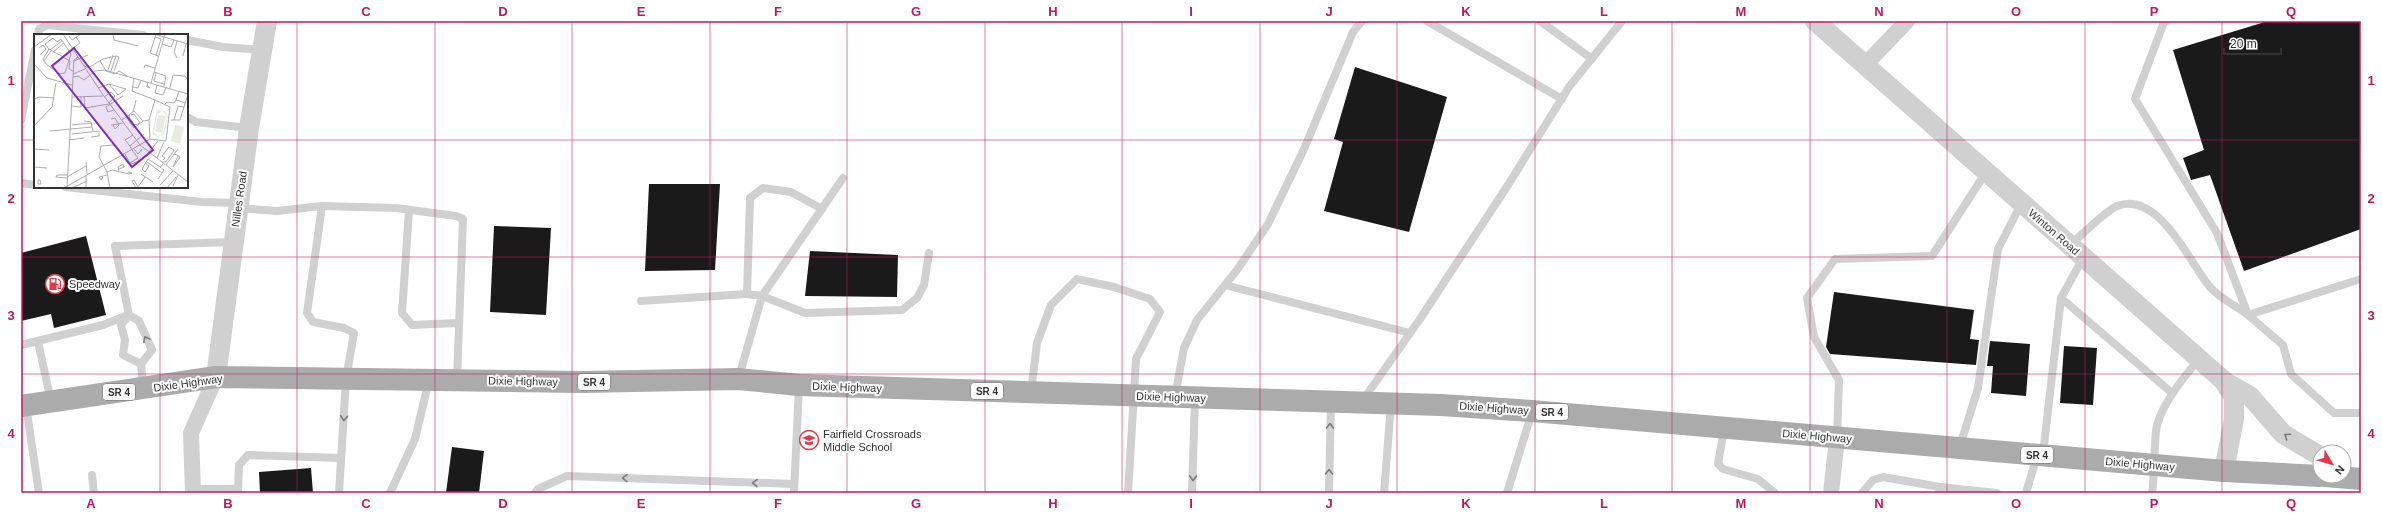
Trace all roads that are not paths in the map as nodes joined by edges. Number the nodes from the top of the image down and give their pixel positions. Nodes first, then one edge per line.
1 (267, 21) edge
2 (1362, 21) edge
3 (1427, 21) edge
4 (1540, 21) edge
5 (1622, 21) edge
6 (1815, 21) edge
7 (1907, 21) edge
8 (2167, 21) edge
9 (82, 32) edge
10 (38, 34) edge
11 (123, 34) edge
12 (188, 40) edge
13 (262, 50) junction
14 (34, 55) edge
15 (1592, 59) junction
16 (1865, 65) junction
17 (1562, 99) junction
18 (188, 118) edge
19 (21, 120) edge
20 (249, 128) junction
21 (1986, 171) junction
22 (843, 178) dead end
23 (21, 184) edge
24 (34, 184) edge
25 (74, 188) edge
26 (2022, 203) junction
27 (238, 205) junction
28 (322, 206) junction
29 (822, 209) junction
30 (409, 210) junction
31 (233, 242) junction
32 (2077, 251) junction
33 (929, 253) dead end
34 (2361, 279) edge
35 (1226, 284) junction
36 (748, 294) junction
37 (762, 296) junction
38 (2061, 298) junction
39 (641, 301) dead end
40 (2248, 314) junction
41 (129, 315) junction
42 (459, 323) junction
43 (1410, 333) junction
44 (38, 342) junction
45 (21, 345) edge
46 (2199, 359) junction
47 (141, 364) junction
48 (216, 377) junction
49 (346, 379) junction
50 (738, 379) junction
51 (429, 380) junction
52 (457, 380) junction
53 (2223, 380) junction
54 (799, 385) junction
55 (144, 389) junction
56 (1031, 392) junction
57 (2172, 393) junction
58 (1133, 396) junction
59 (1185, 397) junction
60 (51, 402) junction
61 (1331, 402) junction
62 (1361, 402) junction
63 (1391, 404) junction
64 (23, 406) edge
65 (1532, 411) junction
66 (2361, 413) edge
67 (1724, 428) junction
68 (1837, 438) junction
69 (1960, 448) junction
70 (2312, 451) edge
71 (2040, 455) junction
72 (341, 458) junction
73 (2156, 465) junction
74 (2224, 471) junction
75 (2352, 474) edge
76 (92, 475) dead end
77 (2312, 476) edge
78 (2361, 479) edge
79 (794, 484) junction
80 (1939, 490) edge
81 (193, 491) edge
82 (238, 491) edge
83 (39, 493) edge
84 (94, 493) edge
85 (339, 493) edge
86 (390, 493) edge
87 (535, 493) edge
88 (794, 493) edge
89 (1128, 493) edge
90 (1192, 493) edge
91 (1329, 493) edge
92 (1384, 493) edge
93 (1507, 493) edge
94 (1775, 493) edge
95 (1830, 493) edge
96 (1862, 493) edge
97 (1997, 493) edge
98 (2026, 493) edge
99 (2152, 493) edge

1 - 13 street, Nilles Road
2 - 35 lane
3 - 17 lane
4 - 15 lane
5 - 15 lane
6 - 16 street, Winton Road
7 - 16 street
8 - 40 lane
9 - 10 lane
9 - 11 lane
12 - 13 lane
13 - 20 street, Nilles Road
14 - 19 lane
15 - 17 lane
16 - 21 street, Winton Road
17 - 43 lane
18 - 20 lane
20 - 27 street, Nilles Road
21 - 26 street, Winton Road
21 - 68 lane
22 - 29 lane
23 - 24 lane
25 - 27 lane
26 - 32 street, Winton Road
26 - 69 lane
27 - 28 lane
27 - 31 street, Nilles Road
28 - 30 lane
28 - 49 lane
29 - 36 lane
29 - 37 lane
30 - 42 lane
30 - 42 lane
31 - 41 lane
31 - 48 street, Nilles Road
32 - 38 lane
32 - 40 lane
32 - 46 street, Winton Road
33 - 37 lane
34 - 40 lane
35 - 43 lane
35 - 59 lane
36 - 37 lane
36 - 39 lane
37 - 50 lane
38 - 57 lane
38 - 71 lane
40 - 66 lane
41 - 44 lane
47 -> 41 lane
41 - 47 lane
42 - 52 lane
43 - 62 lane
44 - 45 lane
44 - 60 lane
46 - 53 street, Winton Road
46 - 57 lane
47 - 55 lane
48 - 49 main road, Dixie Highway / SR 4
48 - 55 main road, Dixie Highway / SR 4
48 - 81 street
49 - 51 main road, Dixie Highway / SR 4
49 -> 72 lane
50 - 52 main road, Dixie Highway / SR 4
50 - 54 main road, Dixie Highway / SR 4
51 - 52 main road, Dixie Highway / SR 4
51 - 86 lane
70 -> 53 street
53 - 74 street, Winton Road
54 - 56 main road, Dixie Highway / SR 4
54 - 79 lane
55 - 60 main road, Dixie Highway / SR 4
56 - 58 main road, Dixie Highway / SR 4
56 - 58 lane
57 - 73 lane
58 - 59 main road, Dixie Highway / SR 4
58 - 89 lane
59 - 61 main road, Dixie Highway / SR 4
59 -> 90 lane
60 - 64 main road, Dixie Highway / SR 4
61 - 62 main road, Dixie Highway / SR 4
91 -> 61 lane
62 - 63 main road, Dixie Highway / SR 4
63 - 65 main road, Dixie Highway / SR 4
63 - 92 lane
64 - 83 lane
65 - 67 main road, Dixie Highway / SR 4
65 - 93 lane
67 - 68 main road, Dixie Highway / SR 4
67 - 94 lane
68 - 69 main road, Dixie Highway / SR 4
68 - 95 street
69 - 71 main road, Dixie Highway / SR 4
71 - 73 main road, Dixie Highway / SR 4
71 - 98 lane
72 - 82 lane
72 - 85 lane
73 - 74 main road, Dixie Highway / SR 4
73 - 99 lane
74 - 77 main road, Dixie Highway / SR 4
75 - 78 street
76 - 84 lane
79 -> 87 lane
79 - 88 lane
80 - 96 lane
80 - 97 lane
81 - 82 lane

